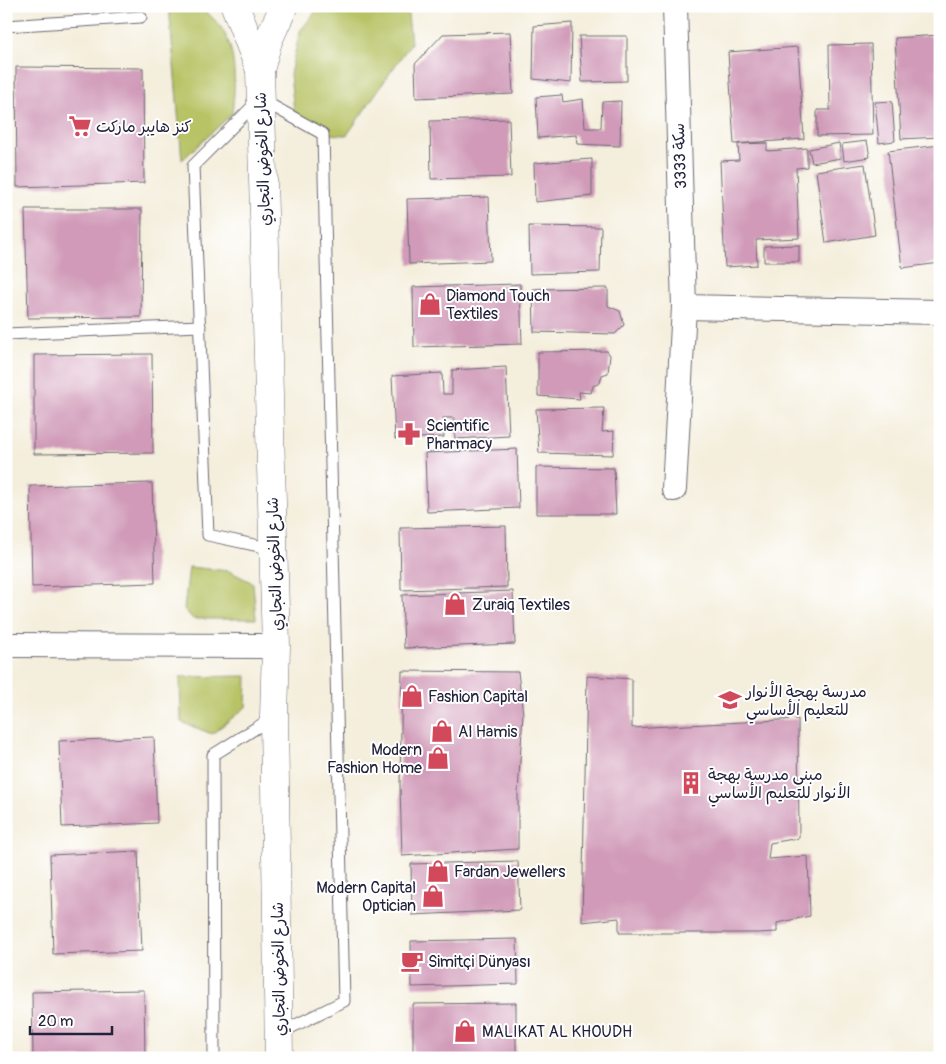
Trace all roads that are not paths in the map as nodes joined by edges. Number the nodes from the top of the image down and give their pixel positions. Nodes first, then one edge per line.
1 (235, 6) edge
2 (284, 6) edge
3 (675, 6) edge
4 (141, 18) dead end
5 (6, 26) edge
6 (260, 70) junction
7 (260, 99) junction
8 (684, 307) junction
9 (940, 312) edge
10 (200, 326) junction
11 (6, 334) edge
12 (674, 489) dead end
13 (273, 548) junction
14 (6, 645) edge
15 (276, 646) junction
16 (274, 717) junction
17 (279, 1046) edge
18 (214, 1058) edge

1 - 6 street, شارع الخوض التجاري
2 - 6 street, شارع الخوض التجاري
3 - 8 street, سكة 3333
4 - 5 lane
6 - 7 street, شارع الخوض التجاري
7 - 10 lane
7 - 13 street, شارع الخوض التجاري
7 - 17 lane
8 - 9 street
8 - 12 street, سكة 3333
10 - 11 lane
10 - 13 lane
13 - 15 street, شارع الخوض التجاري
14 - 15 street
15 - 16 street, شارع الخوض التجاري
16 - 17 street, شارع الخوض التجاري
16 - 18 lane

